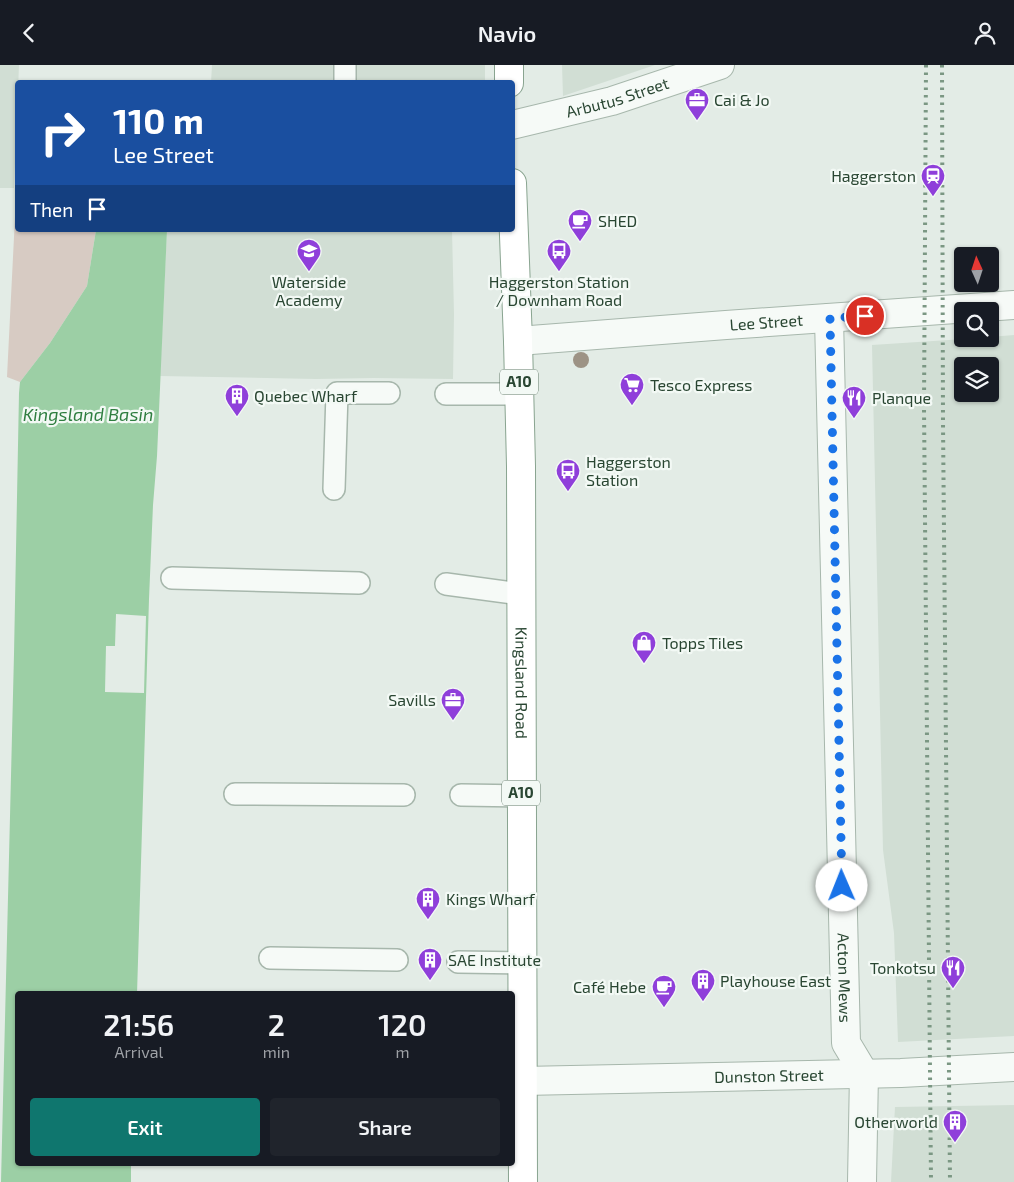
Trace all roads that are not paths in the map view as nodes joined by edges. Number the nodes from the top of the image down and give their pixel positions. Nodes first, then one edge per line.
1 (345, 65) edge
2 (509, 65) edge
3 (720, 65) edge
4 (345, 80) edge
5 (509, 80) edge
6 (515, 124) edge
7 (514, 232) edge
8 (1014, 305) edge
9 (830, 318) junction
10 (518, 341) junction
11 (389, 393) dead end
12 (446, 394) dead end
13 (519, 394) junction
14 (334, 489) dead end
15 (172, 578) dead end
16 (359, 583) dead end
17 (446, 584) dead end
18 (520, 594) junction
19 (235, 793) dead end
20 (404, 795) dead end
21 (461, 795) dead end
22 (521, 796) junction
23 (270, 957) dead end
24 (397, 961) dead end
25 (458, 962) dead end
26 (523, 963) junction
27 (1014, 1067) edge
28 (864, 1073) junction
29 (523, 1081) junction
30 (518, 1121) edge
31 (523, 1182) edge
32 (862, 1182) edge

1 - 4 lane
2 - 5 highway
3 - 6 street, Arbutus Street
7 - 10 highway, Kingsland Road / A10
8 - 9 street, Lee Street
9 - 10 street, Lee Street
9 - 28 street, Acton Mews
10 - 13 highway, Kingsland Road / A10
11 - 14 lane
12 - 13 lane
13 - 18 highway, Kingsland Road / A10
15 - 16 lane
17 - 18 lane
18 - 22 highway, Kingsland Road / A10
19 - 20 lane
21 - 22 lane
22 - 26 highway, Kingsland Road / A10
23 - 24 lane
25 - 26 lane
26 - 29 highway, Kingsland Road / A10
27 - 28 street, Dunston Street
28 - 29 street, Dunston Street
28 - 32 street
29 - 30 highway, Kingsland Road / A10
30 - 31 highway, Kingsland Road / A10

